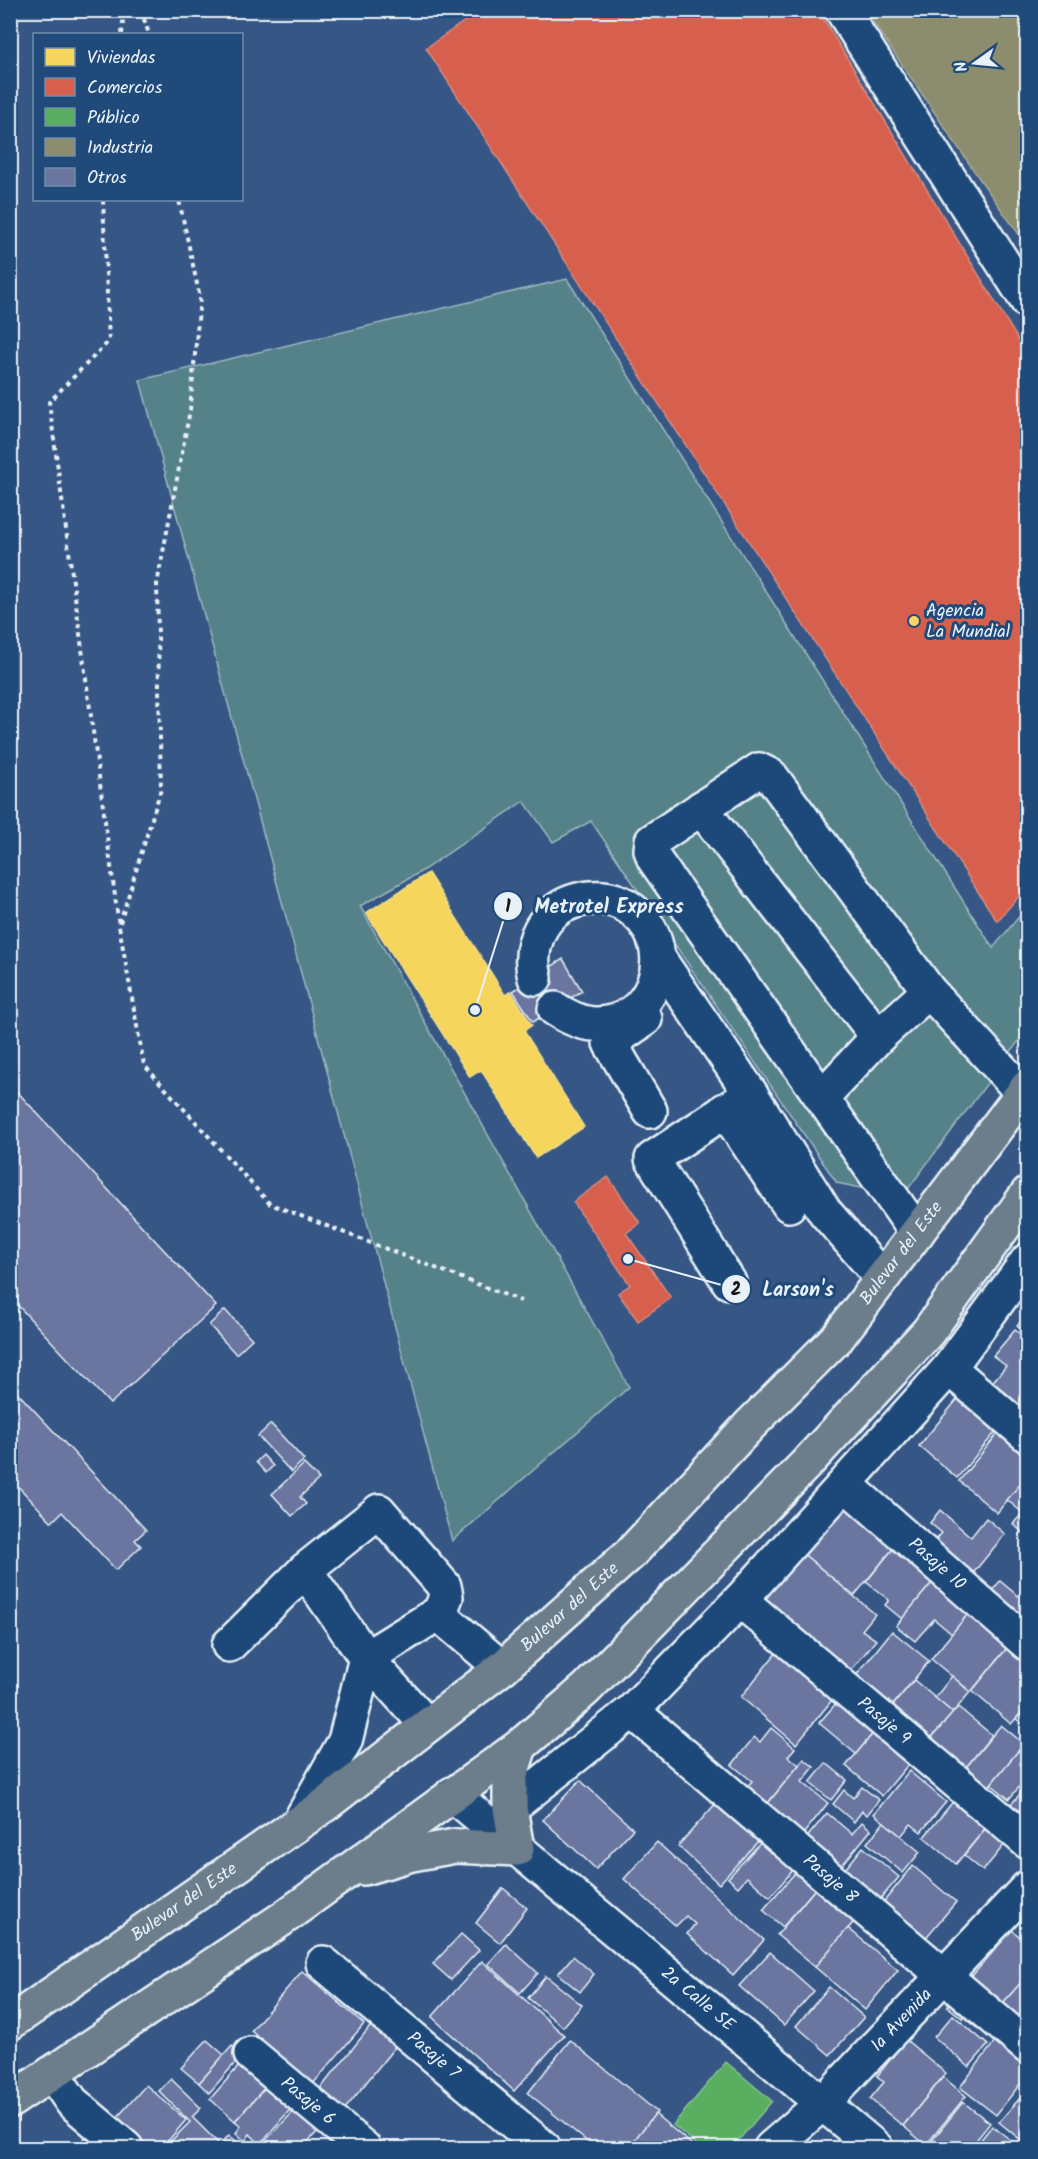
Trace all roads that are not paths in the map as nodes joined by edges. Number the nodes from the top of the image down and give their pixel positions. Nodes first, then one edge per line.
1 (842, 10) edge
2 (1028, 302) edge
3 (700, 808) junction
4 (659, 959) junction
5 (535, 978) dead end
6 (929, 991) junction
7 (681, 994) junction
8 (555, 1009) dead end
9 (878, 1037) junction
10 (1025, 1090) edge
11 (822, 1097) junction
12 (738, 1102) junction
13 (650, 1111) dead end
14 (1028, 1193) edge
15 (789, 1205) dead end
16 (917, 1233) junction
17 (1028, 1260) edge
18 (882, 1278) junction
19 (729, 1282) dead end
20 (949, 1368) junction
21 (1028, 1436) edge
22 (845, 1484) junction
23 (305, 1570) junction
24 (740, 1600) junction
25 (440, 1612) junction
26 (1028, 1644) edge
27 (229, 1646) dead end
28 (366, 1658) junction
29 (502, 1668) junction
30 (632, 1711) junction
31 (427, 1725) junction
32 (520, 1746) junction
33 (452, 1794) junction
34 (510, 1808) junction
35 (300, 1821) junction
36 (1028, 1842) edge
37 (517, 1849) junction
38 (342, 1875) junction
39 (1028, 1887) edge
40 (323, 1963) dead end
41 (943, 1975) junction
42 (10, 2023) edge
43 (1028, 2047) edge
44 (251, 2054) dead end
45 (52, 2073) junction
46 (10, 2101) edge
47 (823, 2103) junction
48 (126, 2148) edge
49 (364, 2148) edge
50 (544, 2148) edge
51 (771, 2148) edge
52 (876, 2148) edge

1 - 2 street
3 - 6 street
3 - 9 street
3 - 11 street
4 - 5 street
4 - 7 street
4 - 8 street
6 - 9 street
6 - 10 street
7 - 12 street
7 - 13 street
9 - 11 street
10 - 16 highway, Bulevar del Este
11 - 16 street
12 - 15 street
12 - 18 street
12 - 19 street
14 - 32 highway
16 - 18 highway, Bulevar del Este
17 - 20 street
18 - 29 highway, Bulevar del Este
20 - 21 street
20 - 22 street
22 - 24 street
22 - 26 street, Pasaje 10
23 - 25 street
23 - 27 street
23 - 28 street
24 - 30 street
24 - 36 street, Pasaje 9
25 - 28 street
25 - 29 street
28 - 31 street
28 - 35 street
29 - 31 highway, Bulevar del Este
30 - 34 street
30 - 41 street, Pasaje 8
31 - 35 highway, Bulevar del Este
32 - 33 highway
32 - 34 highway
33 - 37 street, 2a Calle SE
33 - 38 highway
34 - 37 highway
35 - 42 highway, Bulevar del Este
37 - 38 highway
37 - 47 street, 2a Calle SE
38 - 45 highway
39 - 41 street, 1a Avenida
40 - 50 street, Pasaje 7
41 - 43 street, Pasaje 8
41 - 47 street, 1a Avenida
44 - 49 street, Pasaje 6
45 - 46 highway
45 - 48 street
47 - 51 street, 1a Avenida
47 - 52 street, 2a Calle SE

